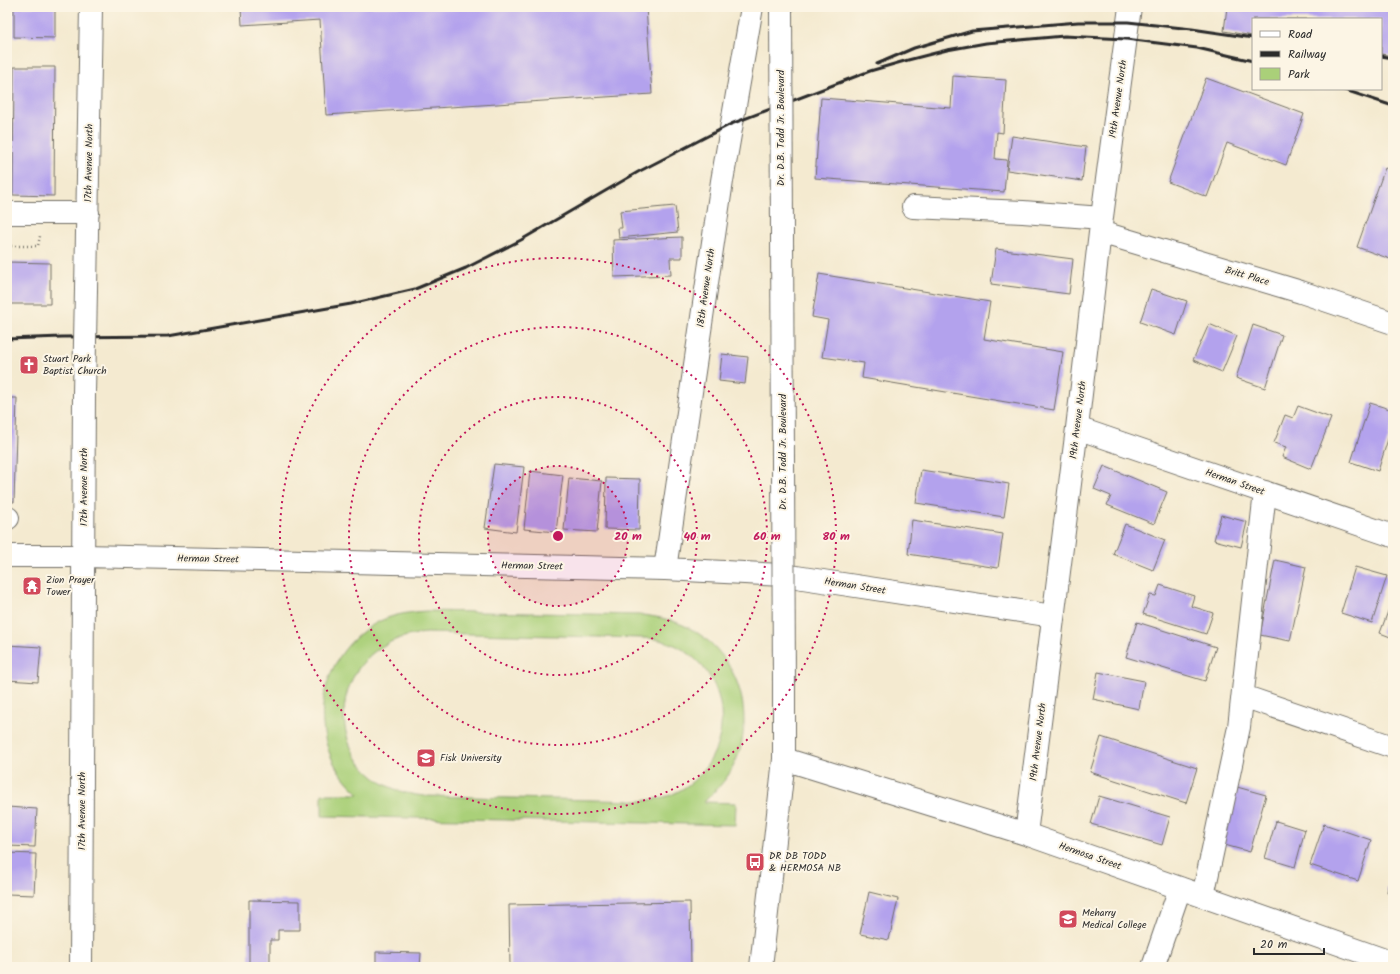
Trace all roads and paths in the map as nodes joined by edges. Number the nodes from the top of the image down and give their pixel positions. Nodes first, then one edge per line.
1 (91, 7) edge
2 (752, 7) edge
3 (781, 7) edge
4 (1130, 7) edge
5 (914, 207) dead end
6 (7, 213) edge
7 (88, 213) junction
8 (1101, 225) junction
9 (40, 234) dead end
10 (7, 246) edge
11 (1393, 323) edge
12 (1077, 428) junction
13 (1265, 492) junction
14 (1393, 536) edge
15 (7, 556) edge
16 (84, 556) junction
17 (665, 569) junction
18 (1053, 616) junction
19 (1243, 696) junction
20 (1393, 747) edge
21 (784, 759) junction
22 (1026, 834) junction
23 (1180, 888) junction
24 (1204, 896) junction
25 (1393, 963) edge
26 (81, 967) edge
27 (761, 967) edge
28 (1153, 967) edge

1 - 7 street, 17th Avenue North
2 - 17 street, 18th Avenue North
3 - 21 street, Dr. D.B. Todd Jr. Boulevard, bridge
4 - 8 street, 19th Avenue North
5 - 8 street, Britt Place
6 - 7 street
7 - 16 street, 17th Avenue North, bridge
8 - 11 street, Britt Place
8 - 12 street, 19th Avenue North
9 - 10 path
12 - 13 street, Herman Street
12 - 18 street, 19th Avenue North
13 - 14 street, Herman Street
13 - 19 street
15 - 16 street, Herman Street
16 - 17 street, Herman Street
16 - 26 street, 17th Avenue North
17 - 18 street, Herman Street
18 - 22 street, 19th Avenue North
19 - 20 street
19 - 24 street
21 - 22 street, Hermosa Street
21 - 27 street, Dr. D.B. Todd Jr. Boulevard
22 - 23 street, Hermosa Street
23 - 24 street, Hermosa Street
23 - 28 street
24 - 25 street, Hermosa Street

